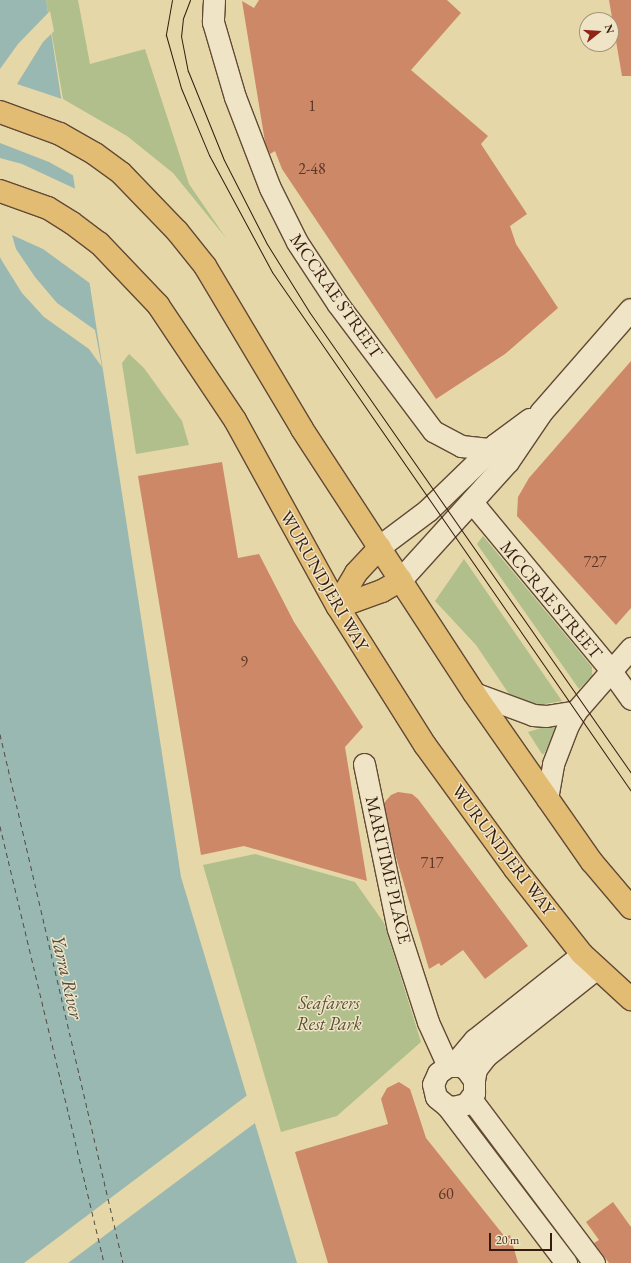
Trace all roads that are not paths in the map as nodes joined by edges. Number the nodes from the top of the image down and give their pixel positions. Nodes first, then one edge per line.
1 (214, 0) edge
2 (0, 112) edge
3 (0, 191) edge
4 (631, 310) edge
5 (542, 412) junction
6 (491, 449) junction
7 (470, 501) junction
8 (380, 547) junction
9 (401, 580) junction
10 (338, 606) junction
11 (631, 648) edge
12 (611, 672) junction
13 (474, 693) junction
14 (631, 699) edge
15 (576, 711) junction
16 (364, 764) dead end
17 (547, 799) junction
18 (631, 908) edge
19 (590, 961) junction
20 (631, 999) edge
21 (523, 1016) junction
22 (450, 1066) junction
23 (473, 1089) junction
24 (447, 1106) junction
25 (552, 1207) junction
26 (534, 1220) junction
27 (566, 1263) edge
28 (594, 1263) edge

1 - 6 street, MCCRAE STREET
2 - 8 highway
3 - 10 highway, WURUNDJERI WAY
4 - 5 street
5 - 6 street
5 - 7 street
6 - 8 street
7 - 9 street
7 - 12 street, MCCRAE STREET
8 - 9 highway
8 - 10 highway
9 - 10 highway
9 - 13 highway
10 - 19 highway, WURUNDJERI WAY
11 - 12 street
12 - 14 street, MCCRAE STREET
12 - 15 street
13 - 15 street
13 - 17 highway
15 - 17 street
16 - 22 street, MARITIME PLACE
17 - 18 highway
19 - 20 highway, WURUNDJERI WAY
19 - 21 street
21 - 22 street
21 - 23 street
22 - 23 street
22 - 24 street
23 - 24 street
23 - 25 street
24 - 26 street
25 - 26 street
25 - 28 street
26 - 27 street

